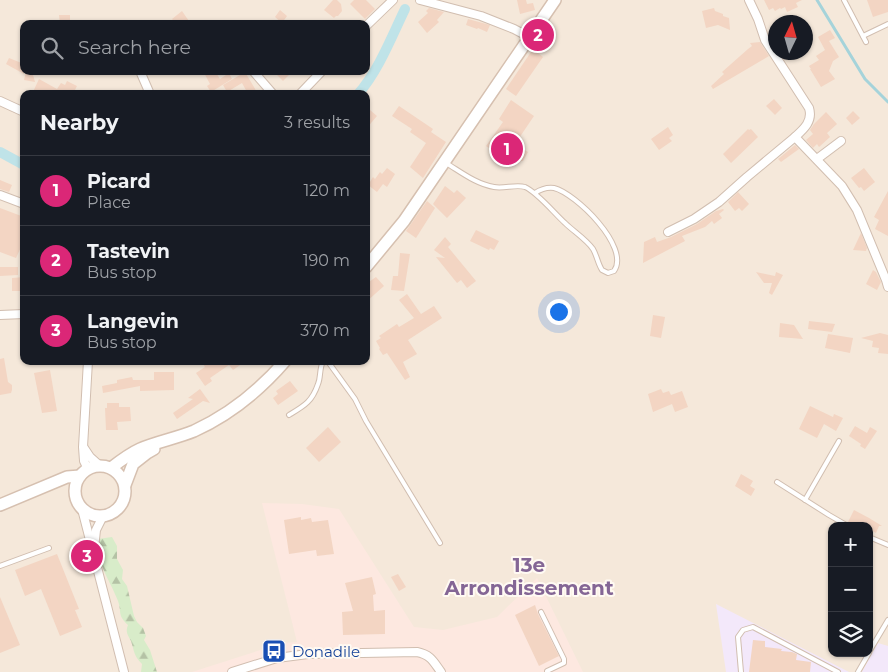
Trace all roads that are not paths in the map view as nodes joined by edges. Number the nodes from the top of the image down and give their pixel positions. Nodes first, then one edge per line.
1 (393, 0) edge
2 (420, 0) edge
3 (555, 0) edge
4 (749, 0) edge
5 (844, 0) edge
6 (370, 22) edge
7 (888, 24) edge
8 (863, 36) junction
9 (529, 37) junction
10 (866, 42) dead end
11 (142, 75) edge
12 (256, 75) edge
13 (318, 75) edge
14 (148, 90) edge
15 (269, 90) edge
16 (304, 90) edge
17 (0, 101) edge
18 (20, 110) edge
19 (795, 137) junction
20 (841, 141) dead end
21 (816, 159) junction
22 (444, 162) junction
23 (535, 193) junction
24 (0, 195) edge
25 (20, 202) edge
26 (668, 232) dead end
27 (370, 262) edge
28 (888, 288) edge
29 (20, 314) edge
30 (0, 315) edge
31 (88, 365) edge
32 (281, 365) edge
33 (321, 365) edge
34 (331, 365) edge
35 (289, 415) dead end
36 (171, 439) junction
37 (840, 441) dead end
38 (83, 447) junction
39 (106, 467) junction
40 (84, 472) junction
41 (777, 482) dead end
42 (49, 484) junction
43 (125, 485) junction
44 (76, 494) junction
45 (805, 500) junction
46 (0, 505) edge
47 (82, 509) junction
48 (103, 516) junction
49 (841, 522) edge
50 (873, 539) edge
51 (440, 543) dead end
52 (888, 545) edge
53 (48, 548) dead end
54 (93, 552) junction
55 (0, 566) edge
56 (541, 612) dead end
57 (888, 620) edge
58 (886, 628) edge
59 (873, 647) edge
60 (867, 657) edge
61 (124, 672) edge
62 (232, 672) edge
63 (441, 672) edge
64 (547, 672) edge
65 (741, 672) edge
66 (838, 672) edge
67 (858, 672) edge

1 - 6 street
2 - 9 street
3 - 9 street
4 - 19 street
5 - 8 lane
7 - 8 lane
8 - 10 lane
9 - 22 street
11 - 14 street
12 - 15 street
13 - 16 street
17 - 18 street
19 - 21 street
19 - 26 street
20 - 21 street
21 - 28 street
22 - 23 lane
22 - 27 street
23 - 23 lane
24 - 25 street
29 - 30 street
31 - 38 street
32 - 36 street
33 - 35 lane
34 - 51 lane
36 - 39 street
36 - 43 street
37 - 45 lane
38 - 39 street
38 - 40 street
39 - 40 street
39 - 43 street
40 - 42 street
40 - 44 street
41 - 45 lane
42 - 44 street
42 - 46 street
43 - 48 street
44 - 47 street
45 - 49 lane
47 - 48 street
47 - 54 street
48 - 54 street
50 - 52 lane
53 - 55 lane
54 - 61 street
56 - 64 lane
57 - 58 lane
58 - 59 lane
60 - 67 lane
62 - 63 street
65 - 66 lane

